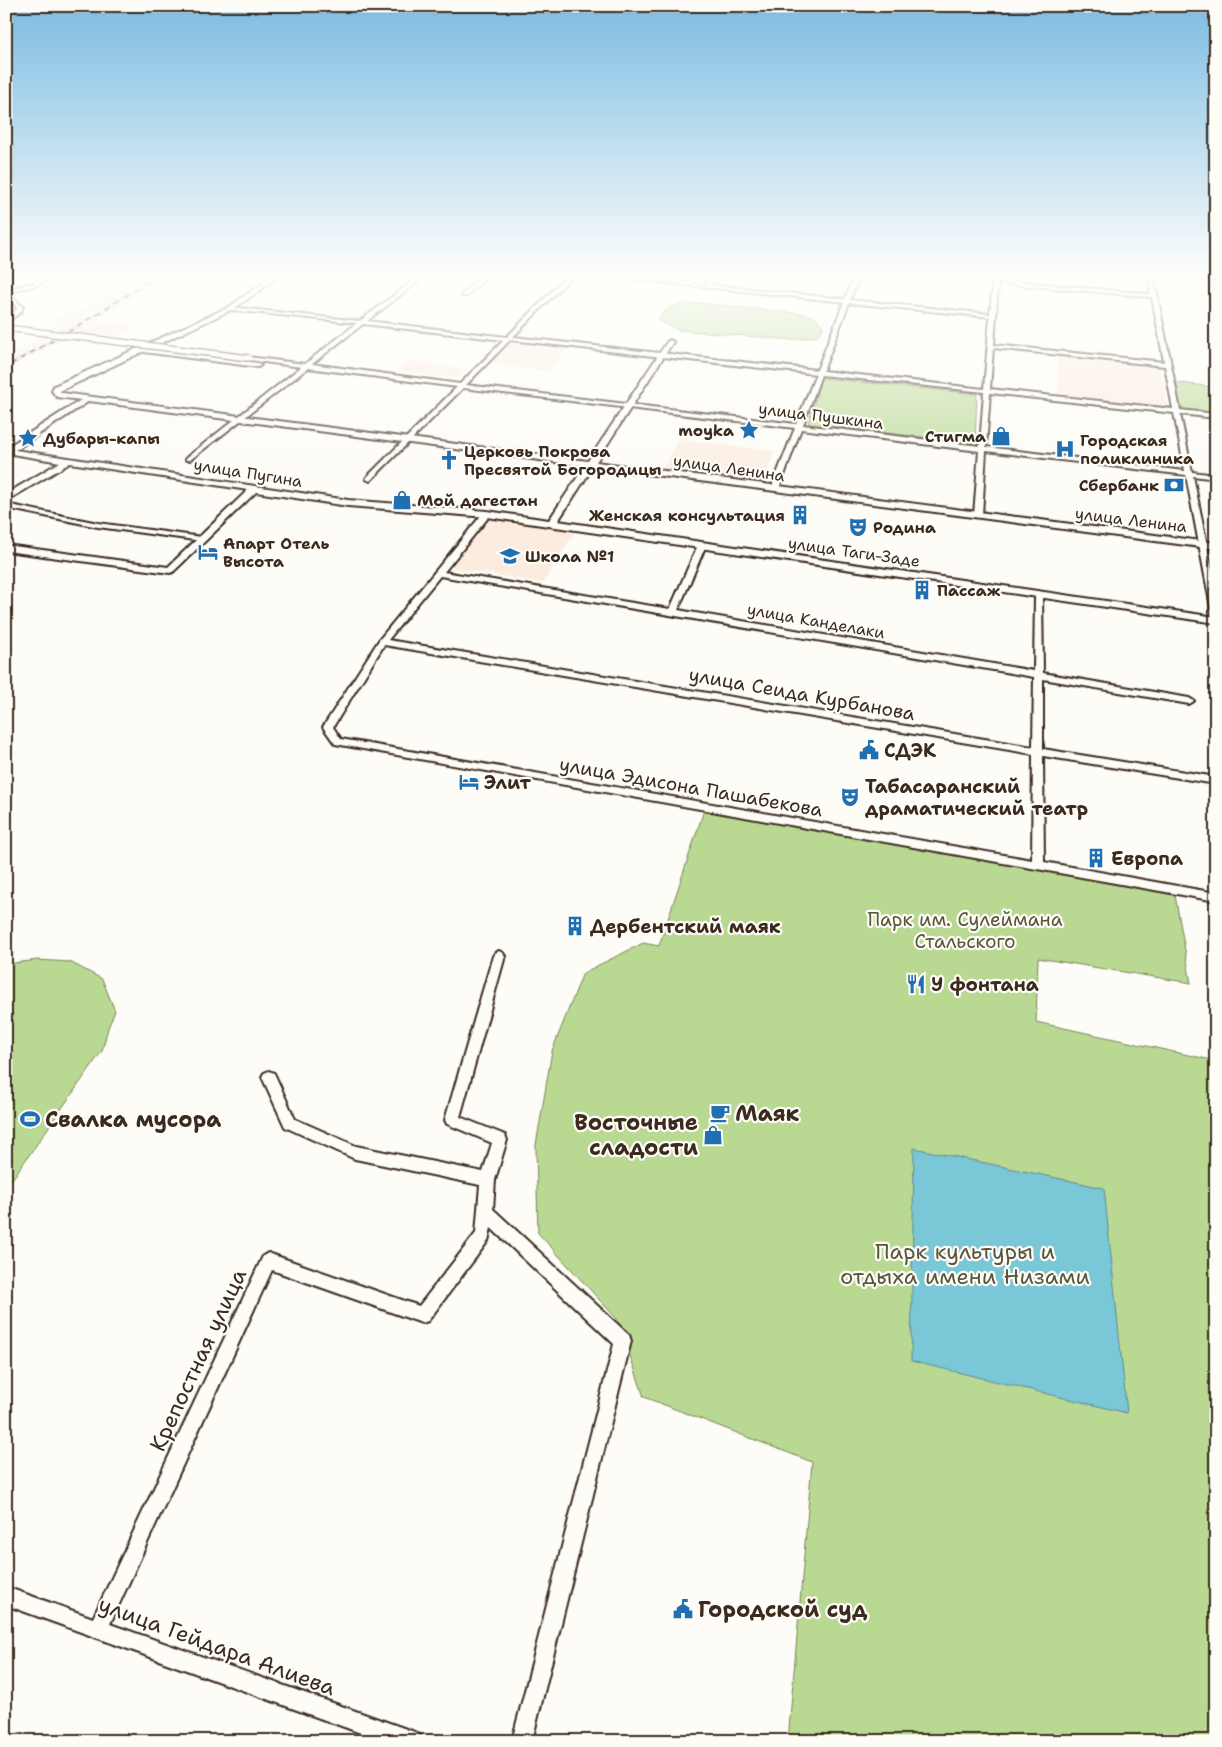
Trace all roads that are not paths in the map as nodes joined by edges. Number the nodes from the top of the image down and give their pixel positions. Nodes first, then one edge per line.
1 (661, 355) edge
2 (126, 356) edge
3 (183, 356) edge
4 (229, 356) edge
5 (322, 356) edge
6 (491, 356) edge
7 (666, 356) edge
8 (824, 356) edge
9 (990, 356) edge
10 (1085, 356) edge
11 (1166, 356) edge
12 (1168, 364) junction
13 (259, 365) dead end
14 (309, 366) junction
15 (818, 372) junction
16 (461, 386) junction
17 (987, 391) junction
18 (89, 398) junction
19 (628, 406) junction
20 (1177, 412) junction
21 (1216, 416) edge
22 (242, 418) junction
23 (800, 427) junction
24 (408, 440) junction
25 (983, 450) junction
26 (6, 451) edge
27 (188, 460) dead end
28 (67, 461) junction
29 (592, 464) junction
30 (1189, 474) junction
31 (1216, 477) edge
32 (370, 479) dead end
33 (254, 489) junction
34 (775, 489) junction
35 (6, 498) edge
36 (6, 506) edge
37 (487, 514) junction
38 (978, 515) junction
39 (552, 523) junction
40 (202, 540) junction
41 (1202, 544) junction
42 (702, 545) junction
43 (1216, 546) edge
44 (6, 548) edge
45 (438, 573) junction
46 (1040, 594) junction
47 (673, 612) junction
48 (1216, 614) edge
49 (1216, 620) edge
50 (382, 642) junction
51 (1039, 674) junction
52 (1189, 702) dead end
53 (1039, 752) junction
54 (1216, 781) edge
55 (1038, 866) junction
56 (1216, 897) edge
57 (499, 956) dead end
58 (269, 1077) dead end
59 (488, 1180) junction
60 (485, 1212) junction
61 (6, 1596) edge
62 (98, 1629) junction
63 (412, 1741) edge
64 (522, 1741) edge

1 - 19 street
2 - 18 street, улица Ленина
3 - 13 street
4 - 14 street, улица Пушкина, bridge
5 - 14 street
6 - 16 street
7 - 15 street
8 - 15 street
9 - 17 street
10 - 12 street
11 - 12 street
12 - 20 street
14 - 16 street, улица Пушкина
14 - 22 street
15 - 17 street
15 - 23 street
16 - 19 street, улица Пушкина
16 - 24 street
17 - 20 street
17 - 25 street
18 - 22 street, улица Ленина
18 - 26 street
19 - 23 street, улица Пушкина
19 - 29 street
20 - 21 street
20 - 30 street
22 - 24 street, улица Ленина
22 - 27 street
23 - 25 street, улица Пушкина
23 - 34 street
24 - 29 street, улица Ленина
24 - 32 street
25 - 30 street, улица Пушкина
25 - 38 street
26 - 28 street, улица Пугина
28 - 33 street, улица Пугина
28 - 35 street
29 - 34 street, улица Ленина
29 - 39 street
30 - 31 street, улица Пушкина
30 - 41 street
33 - 37 street, улица Пугина
33 - 40 street
34 - 38 street, улица Ленина
36 - 40 street
37 - 39 street, улица Таги-Заде
37 - 45 street
38 - 41 street, улица Ленина
39 - 42 street, улица Таги-Заде
40 - 44 street
41 - 43 street, улица Ленина
41 - 48 street
42 - 46 street, улица Таги-Заде
42 - 47 street
45 - 47 street, улица Канделаки
45 - 50 street
46 - 49 street, улица Таги-Заде
46 - 51 street
47 - 51 street, улица Канделаки
50 - 53 street, улица Сеида Курбанова
50 - 55 street, улица Эдисона Пашабекова
51 - 52 street, улица Канделаки
51 - 53 street
53 - 54 street, улица Сеида Курбанова
53 - 55 street
55 - 56 street, улица Эдисона Пашабекова
57 - 59 street, Крепостная улица
58 - 59 street
59 - 60 street, Крепостная улица
60 - 62 street, Крепостная улица
60 - 64 street
61 - 62 street, улица Гейдара Алиева
62 - 63 street, улица Гейдара Алиева

